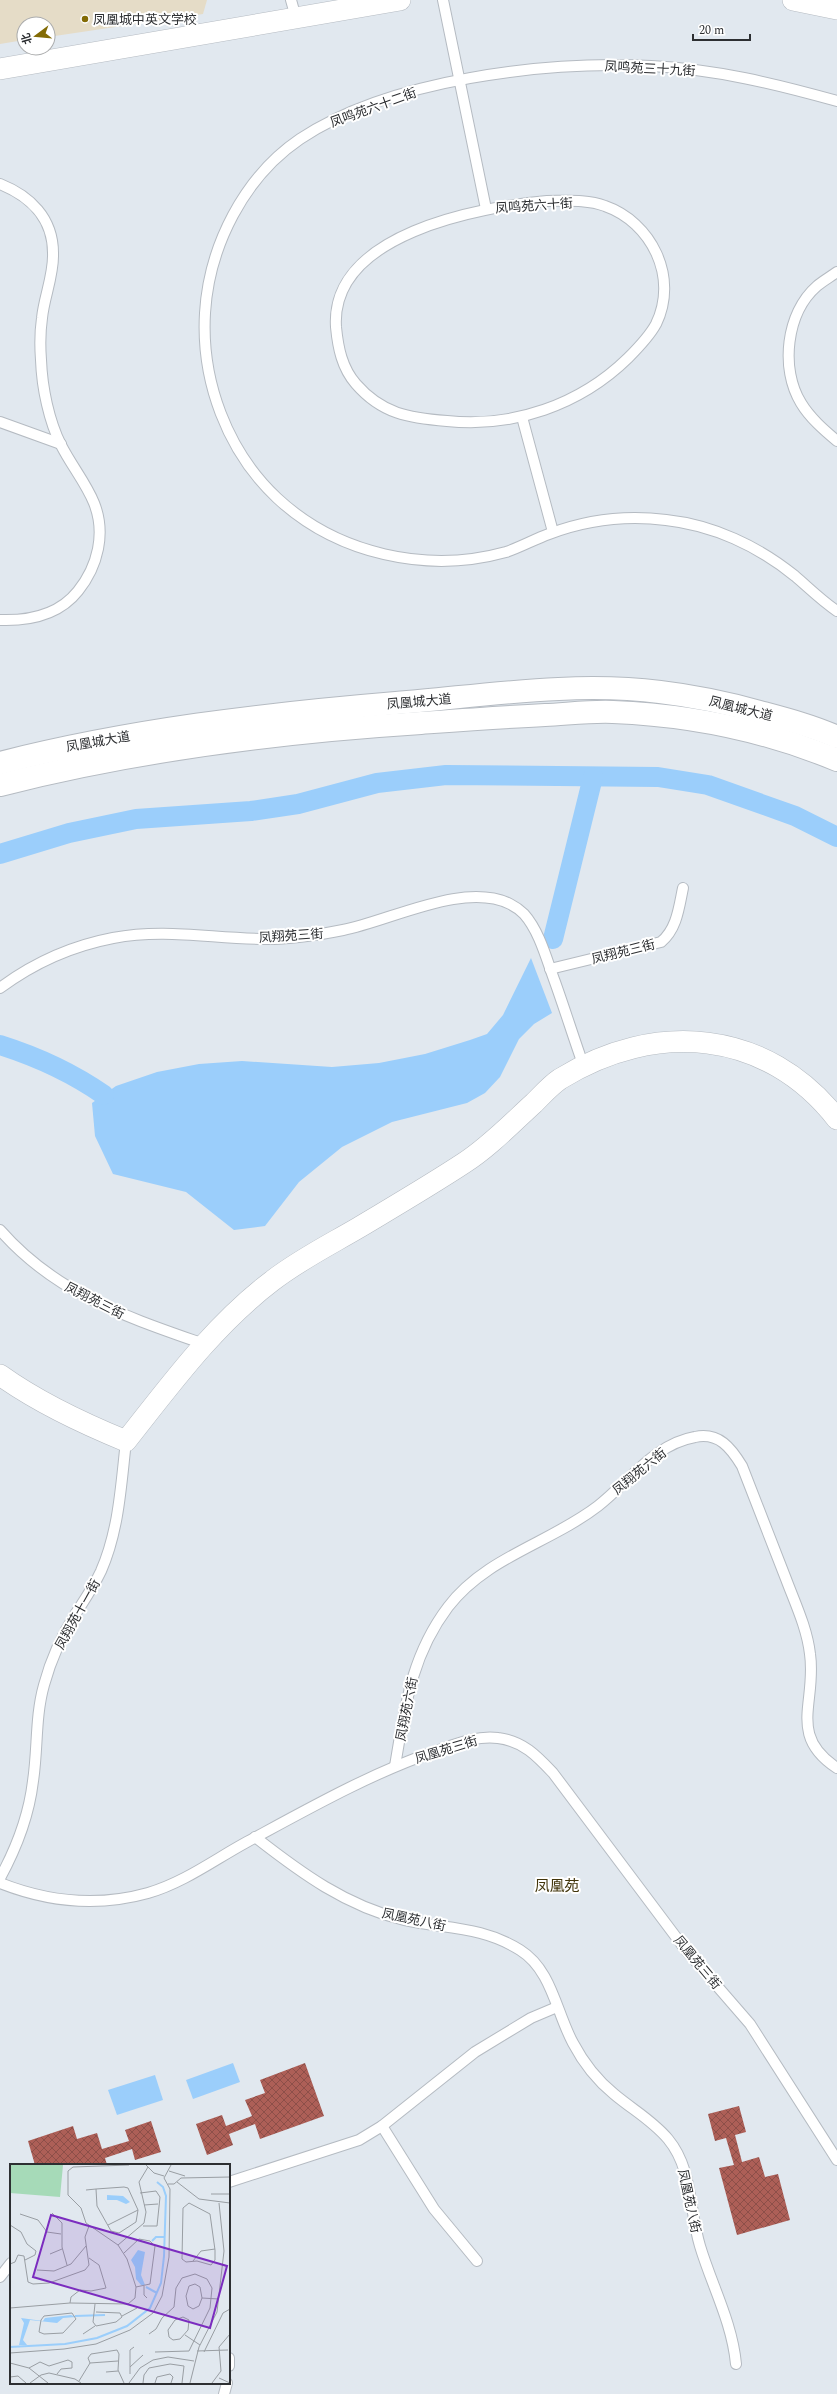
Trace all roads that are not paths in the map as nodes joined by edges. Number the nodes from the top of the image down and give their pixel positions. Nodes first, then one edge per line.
1 (400, 0) edge
2 (443, 0) edge
3 (793, 0) edge
4 (293, 9) edge
5 (837, 9) edge
6 (0, 69) edge
7 (460, 80) junction
8 (837, 101) edge
9 (0, 184) edge
10 (486, 209) junction
11 (837, 272) edge
12 (522, 417) junction
13 (0, 422) edge
14 (837, 441) edge
15 (61, 444) junction
16 (553, 532) junction
17 (837, 611) edge
18 (0, 620) edge
19 (837, 737) edge
20 (837, 760) edge
21 (0, 763) edge
22 (0, 785) edge
23 (683, 888) dead end
24 (550, 969) junction
25 (0, 988) edge
26 (584, 1067) junction
27 (837, 1119) edge
28 (0, 1230) edge
29 (204, 1344) junction
30 (0, 1375) edge
31 (126, 1441) junction
32 (396, 1766) junction
33 (837, 1768) edge
34 (255, 1838) junction
35 (0, 1878) edge
36 (0, 1883) edge
37 (557, 2007) junction
38 (382, 2126) junction
39 (837, 2160) edge
40 (230, 2182) edge
41 (477, 2261) dead end
42 (10, 2264) edge
43 (0, 2277) edge
44 (736, 2364) dead end
45 (226, 2384) edge
46 (224, 2394) edge

1 - 4 street
2 - 7 lane
3 - 5 street
4 - 6 street
7 - 8 lane, 凤鸣苑三十九街
7 - 10 lane
7 - 16 lane, 凤鸣苑六十二街
9 - 15 lane
10 - 12 lane, 凤鸣苑六十街
10 - 12 lane, 凤鸣苑六十街
11 - 14 lane
12 - 16 lane
13 - 15 lane
15 - 18 lane
16 - 17 lane, 凤鸣苑六十二街
19 - 21 main road, 凤凰城大道
20 - 22 main road, 凤凰城大道
23 - 24 lane, 凤翔苑三街
24 - 25 lane, 凤翔苑三街
24 - 26 lane, 凤翔苑三街
26 - 27 street
26 - 29 street
28 - 29 lane, 凤翔苑三街
29 - 31 street
30 - 31 street
31 - 35 lane, 凤翔苑十一街
32 - 33 lane, 凤翔苑六街
32 - 34 lane, 凤凰苑三街
32 - 39 lane, 凤凰苑三街
34 - 36 lane, 凤凰苑三街
34 - 37 lane, 凤凰苑八街
37 - 38 lane
37 - 44 lane, 凤凰苑八街
38 - 40 lane
38 - 41 lane
42 - 43 lane
45 - 46 lane

